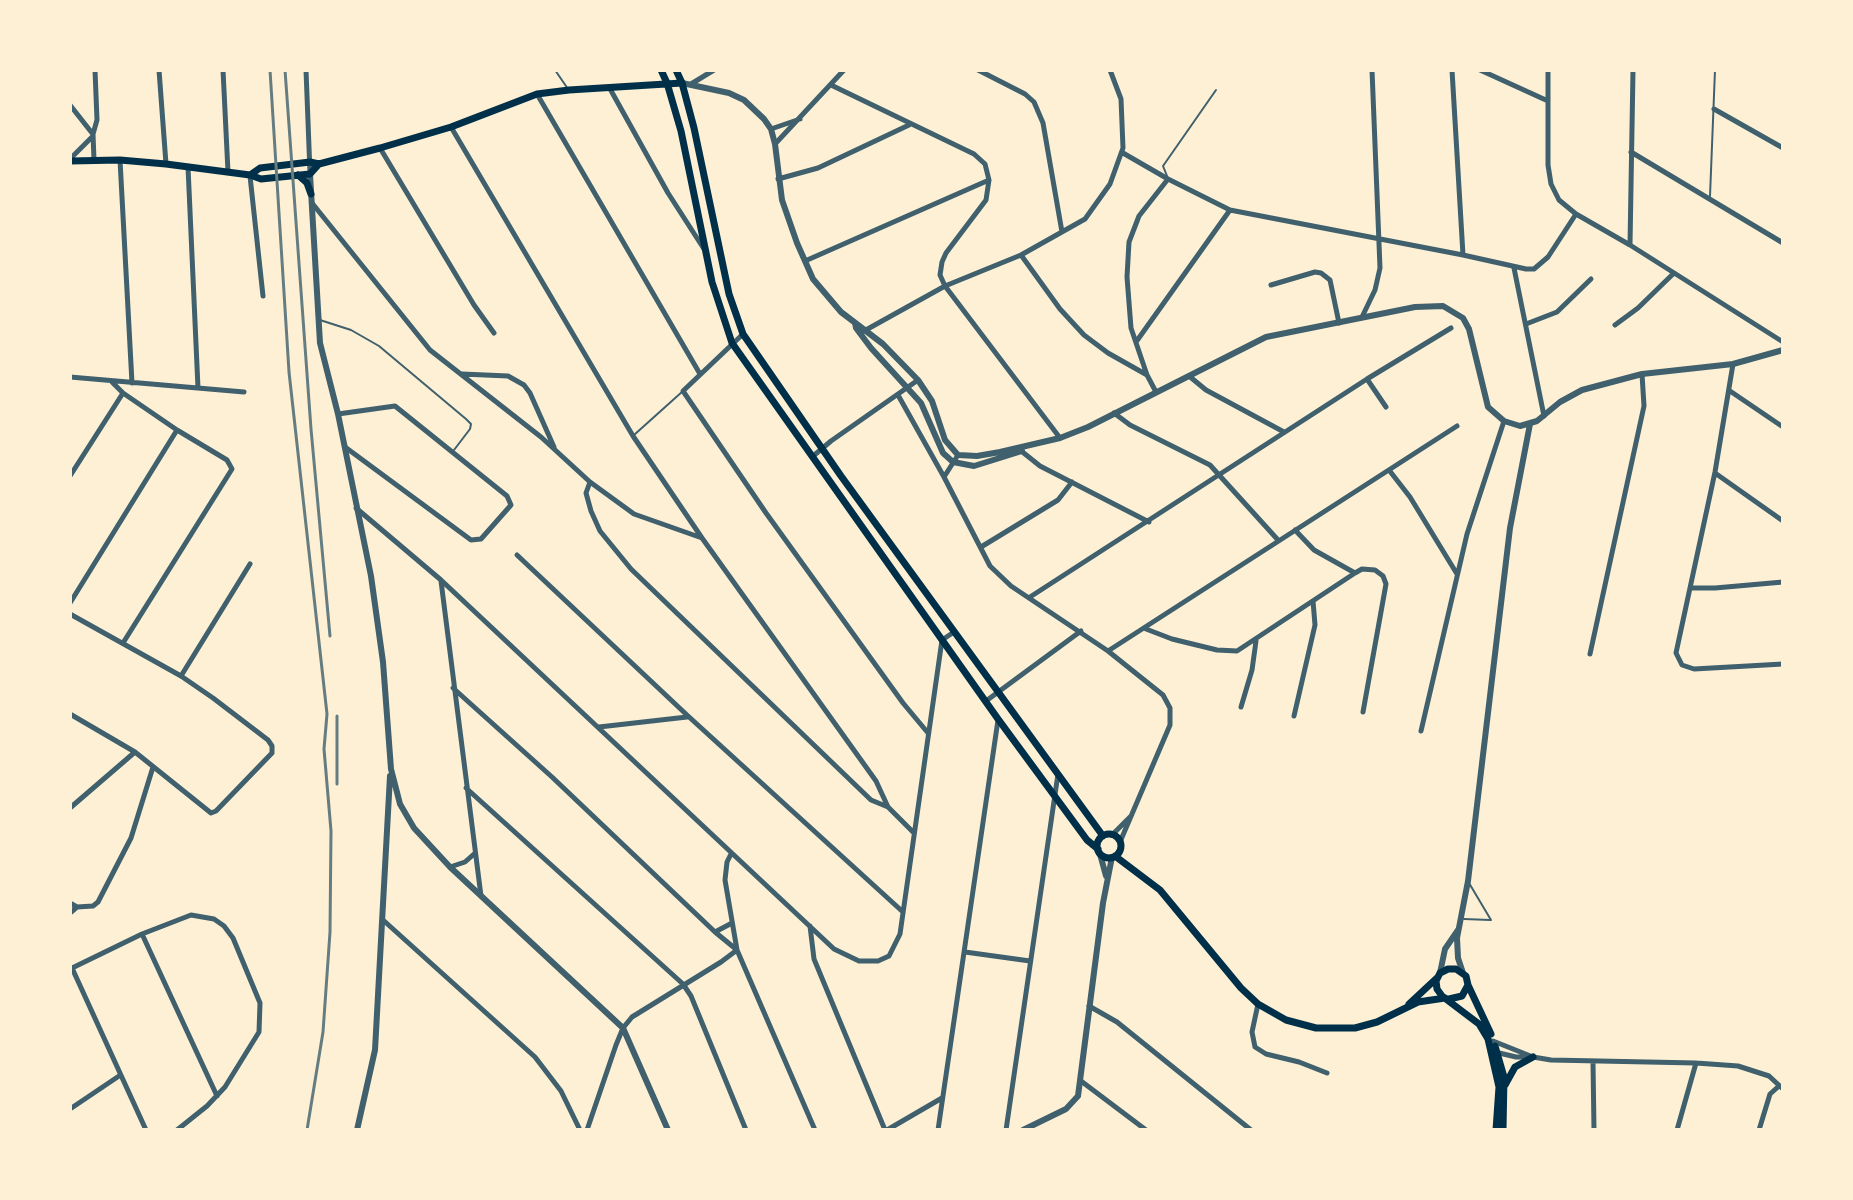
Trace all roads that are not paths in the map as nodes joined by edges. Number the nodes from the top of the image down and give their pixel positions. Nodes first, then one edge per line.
1 (95, 70) edge
2 (159, 70) edge
3 (223, 70) edge
4 (306, 70) edge
5 (555, 70) edge
6 (661, 70) edge
7 (676, 70) edge
8 (714, 70) edge
9 (844, 70) edge
10 (978, 70) edge
11 (1110, 70) edge
12 (1372, 70) edge
13 (1452, 70) edge
14 (1480, 70) edge
15 (1548, 70) edge
16 (1633, 70) edge
17 (1715, 70) edge
18 (667, 83) junction
19 (686, 84) junction
20 (831, 85) junction
21 (609, 87) junction
22 (569, 90) junction
23 (1216, 90) dead end
24 (537, 94) junction
25 (1548, 101) junction
26 (70, 105) edge
27 (1714, 109) junction
28 (800, 119) junction
29 (909, 125) junction
30 (451, 127) junction
31 (771, 129) junction
32 (93, 135) junction
33 (775, 144) junction
34 (380, 148) junction
35 (1783, 148) edge
36 (1631, 152) junction
37 (1123, 153) junction
38 (70, 160) edge
39 (94, 160) junction
40 (120, 160) junction
41 (310, 162) junction
42 (166, 164) junction
43 (319, 164) junction
44 (188, 167) junction
45 (228, 172) junction
46 (310, 174) junction
47 (250, 175) junction
48 (298, 175) junction
49 (778, 179) junction
50 (1168, 179) junction
51 (989, 180) junction
52 (1710, 197) junction
53 (311, 198) junction
54 (1230, 210) junction
55 (1576, 214) junction
56 (1062, 232) junction
57 (1379, 238) junction
58 (1783, 243) edge
59 (1630, 245) junction
60 (706, 252) junction
61 (1021, 255) junction
62 (1463, 255) junction
63 (805, 261) junction
64 (1514, 268) junction
65 (1674, 273) junction
66 (1591, 279) dead end
67 (1271, 285) dead end
68 (945, 286) junction
69 (263, 296) dead end
70 (1361, 319) junction
71 (318, 320) junction
72 (1339, 323) junction
73 (1526, 324) junction
74 (1615, 325) dead end
75 (1451, 328) dead end
76 (863, 332) junction
77 (494, 333) dead end
78 (743, 334) junction
79 (1783, 342) edge
80 (732, 343) junction
81 (1136, 343) junction
82 (1783, 350) edge
83 (1733, 364) junction
84 (461, 374) junction
85 (700, 374) junction
86 (1642, 374) junction
87 (1147, 375) junction
88 (1189, 376) junction
89 (70, 377) edge
90 (1367, 379) junction
91 (918, 380) junction
92 (112, 382) junction
93 (132, 383) junction
94 (908, 387) junction
95 (198, 388) junction
96 (683, 391) junction
97 (1730, 391) junction
98 (244, 392) dead end
99 (1156, 392) junction
100 (123, 393) junction
101 (898, 395) junction
102 (1386, 407) dead end
103 (1114, 413) junction
104 (338, 414) junction
105 (1544, 416) junction
106 (1504, 421) junction
107 (1530, 424) junction
108 (1457, 426) dead end
109 (1783, 427) edge
110 (177, 430) junction
111 (1285, 432) junction
112 (633, 436) junction
113 (1060, 438) junction
114 (344, 447) junction
115 (823, 447) junction
116 (555, 450) junction
117 (1021, 450) junction
118 (453, 451) junction
119 (958, 455) junction
120 (812, 458) junction
121 (953, 462) junction
122 (1389, 470) junction
123 (1715, 472) junction
124 (1219, 474) junction
125 (70, 476) edge
126 (944, 477) junction
127 (590, 482) junction
128 (1072, 482) junction
129 (356, 508) junction
130 (1783, 521) edge
131 (1149, 522) junction
132 (1295, 530) junction
133 (702, 538) junction
134 (1279, 540) junction
135 (981, 547) junction
136 (517, 555) dead end
137 (250, 564) dead end
138 (1355, 573) junction
139 (1457, 574) junction
140 (441, 580) junction
141 (1783, 582) edge
142 (1690, 588) junction
143 (1030, 597) junction
144 (1313, 601) junction
145 (70, 603) edge
146 (70, 614) edge
147 (1145, 628) junction
148 (1081, 631) junction
149 (954, 632) junction
150 (942, 640) junction
151 (1256, 640) junction
152 (123, 643) junction
153 (1108, 651) junction
154 (1590, 654) dead end
155 (1783, 664) edge
156 (181, 676) junction
157 (453, 688) junction
158 (998, 693) junction
159 (986, 701) junction
160 (1241, 707) dead end
161 (1363, 712) dead end
162 (70, 714) edge
163 (688, 716) junction
164 (1294, 716) dead end
165 (998, 719) junction
166 (599, 727) junction
167 (1421, 731) dead end
168 (928, 734) junction
169 (135, 752) junction
170 (153, 767) junction
171 (391, 769) junction
172 (1058, 773) junction
173 (466, 788) junction
174 (1053, 794) junction
175 (71, 804) edge
176 (400, 804) junction
177 (888, 807) junction
178 (387, 815) junction
179 (1131, 816) junction
180 (915, 834) junction
181 (1108, 835) junction
182 (1117, 851) junction
183 (1099, 852) junction
184 (475, 853) junction
185 (731, 854) junction
186 (450, 867) junction
187 (1107, 880) junction
188 (1468, 881) junction
189 (481, 896) junction
190 (70, 903) edge
191 (77, 907) junction
192 (904, 912) junction
193 (70, 913) edge
194 (383, 920) junction
195 (732, 923) junction
196 (1461, 923) junction
197 (810, 926) junction
198 (715, 932) junction
199 (142, 934) junction
200 (737, 950) junction
201 (965, 952) junction
202 (1030, 961) junction
203 (71, 969) edge
204 (1463, 973) junction
205 (1439, 975) junction
206 (683, 984) junction
207 (1468, 985) junction
208 (1447, 999) junction
209 (1258, 1004) junction
210 (1089, 1006) junction
211 (1405, 1008) junction
212 (623, 1028) junction
213 (1493, 1041) junction
214 (1495, 1052) junction
215 (1533, 1057) junction
216 (1593, 1062) junction
217 (1696, 1063) junction
218 (1327, 1073) dead end
219 (119, 1076) junction
220 (1081, 1081) junction
221 (1504, 1087) junction
222 (1781, 1087) edge
223 (217, 1096) junction
224 (942, 1097) junction
225 (70, 1109) edge
226 (1033, 1126) edge
227 (146, 1130) edge
228 (177, 1130) edge
229 (357, 1130) edge
230 (580, 1130) edge
231 (587, 1130) edge
232 (668, 1130) edge
233 (746, 1130) edge
234 (815, 1130) edge
235 (886, 1130) edge
236 (938, 1130) edge
237 (1006, 1130) edge
238 (1023, 1130) edge
239 (1146, 1130) edge
240 (1251, 1130) edge
241 (1496, 1130) edge
242 (1503, 1130) edge
243 (1594, 1130) edge
244 (1677, 1130) edge
245 (1759, 1130) edge

1 - 32 street
2 - 42 street
3 - 45 street
4 - 41 street
5 - 22 lane
6 - 18 main road
7 - 19 main road
8 - 19 street
9 - 20 street
10 - 56 street
11 - 37 street
12 - 57 street
13 - 62 street
14 - 25 street
15 - 25 street
16 - 36 street
17 - 27 lane
18 - 19 main road
18 - 21 main road
18 - 60 main road
19 - 31 street
19 - 78 main road
20 - 28 street
20 - 29 street
21 - 22 main road
21 - 60 street
22 - 24 main road
23 - 50 lane
24 - 30 main road
24 - 85 street
25 - 55 street
26 - 32 street
27 - 35 street
27 - 52 lane
28 - 31 street
28 - 33 street
29 - 49 street
29 - 51 street
30 - 34 main road
30 - 112 street
31 - 33 street
32 - 38 street
32 - 39 street
33 - 49 street
34 - 43 main road
34 - 77 street
36 - 52 street
36 - 59 street
37 - 50 street
37 - 56 street
38 - 39 main road
39 - 40 main road
40 - 42 main road
40 - 93 street
41 - 43 main road
41 - 46 street
41 - 47 main road
42 - 44 main road
43 - 46 main road
44 - 45 main road
44 - 95 street
45 - 47 main road
46 - 48 main road
46 - 53 street
47 - 48 main road
47 - 69 street
48 - 53 main road
49 - 63 street
50 - 54 street
50 - 81 street
51 - 63 street
51 - 68 street
52 - 58 street
53 - 71 street
53 - 84 street
54 - 57 street
54 - 81 street
55 - 59 street
55 - 64 street
56 - 61 street
57 - 62 street
57 - 70 street
59 - 65 street
60 - 80 main road
61 - 68 street
61 - 87 street
62 - 64 street
63 - 76 street
64 - 73 street
65 - 74 street
65 - 79 street
66 - 73 street
67 - 72 street
68 - 76 street
68 - 113 street
70 - 72 street
70 - 106 street
71 - 104 street
71 - 118 lane
72 - 88 street
73 - 105 street
75 - 90 street
76 - 91 street
76 - 94 street
78 - 80 street
78 - 115 main road
80 - 85 street
80 - 120 main road
81 - 87 street
82 - 83 street
83 - 86 street
83 - 97 street
84 - 116 street
84 - 116 street
85 - 96 street
86 - 105 street
86 - 154 street
87 - 99 street
88 - 99 street
88 - 111 street
89 - 92 street
90 - 102 street
90 - 111 street
91 - 94 street
91 - 119 street
92 - 93 street
92 - 100 street
93 - 95 street
94 - 101 street
94 - 121 street
95 - 98 street
96 - 112 lane
96 - 168 street
97 - 109 street
97 - 123 street
99 - 103 street
100 - 110 street
100 - 125 street
101 - 115 street
101 - 126 street
103 - 113 street
103 - 124 street
104 - 114 street
104 - 118 street
105 - 107 street
106 - 107 street
106 - 139 street
107 - 188 street
108 - 122 street
110 - 145 street
110 - 152 street
111 - 124 street
112 - 133 street
113 - 117 street
114 - 118 street
114 - 129 street
115 - 120 street
115 - 149 main road
116 - 127 street
117 - 119 street
117 - 121 street
117 - 128 street
119 - 121 street
120 - 150 main road
121 - 126 street
122 - 132 street
122 - 139 street
123 - 130 street
123 - 142 street
124 - 131 street
124 - 134 street
126 - 135 street
127 - 133 street
127 - 177 street
128 - 131 street
128 - 135 street
129 - 140 street
129 - 171 street
131 - 143 street
132 - 134 street
132 - 138 street
133 - 177 street
134 - 147 street
135 - 143 street
136 - 163 street
137 - 156 street
138 - 144 street
138 - 161 street
139 - 167 street
140 - 157 street
140 - 166 street
141 - 142 street
142 - 155 street
143 - 148 street
144 - 151 street
144 - 164 street
146 - 152 street
147 - 151 street
147 - 153 street
148 - 153 street
148 - 158 street
149 - 150 street
149 - 158 main road
150 - 159 main road
150 - 168 street
151 - 160 street
152 - 156 street
153 - 179 street
156 - 170 street
157 - 173 street
157 - 198 street
158 - 159 street
158 - 172 main road
159 - 165 main road
162 - 169 street
163 - 166 street
163 - 192 street
165 - 174 main road
165 - 201 street
166 - 185 street
168 - 180 street
169 - 170 street
169 - 175 street
170 - 191 street
171 - 176 street
171 - 178 street
172 - 174 street
172 - 181 main road
173 - 184 street
173 - 206 street
174 - 183 main road
174 - 202 street
176 - 178 street
176 - 186 street
177 - 180 street
178 - 194 street
179 - 181 street
179 - 182 street
180 - 192 street
181 - 182 main road
181 - 183 main road
182 - 183 main road
182 - 187 street
182 - 209 main road
183 - 187 street
184 - 186 street
184 - 189 street
185 - 195 street
185 - 197 street
186 - 189 street
187 - 210 street
188 - 196 street
188 - 196 lane
189 - 212 street
190 - 191 street
191 - 193 street
192 - 197 street
194 - 229 street
194 - 230 street
195 - 198 street
195 - 200 street
196 - 204 street
196 - 205 street
197 - 235 street
198 - 200 street
199 - 203 street
199 - 223 street
199 - 223 street
200 - 206 street
200 - 234 street
201 - 202 street
201 - 224 street
202 - 237 street
203 - 219 street
204 - 205 main road
204 - 207 main road
205 - 208 main road
205 - 211 main road
206 - 212 street
206 - 233 street
207 - 208 main road
207 - 213 main road
208 - 211 main road
208 - 214 main road
209 - 211 main road
209 - 218 street
210 - 220 street
210 - 240 street
212 - 231 street
212 - 232 street
213 - 214 main road
213 - 215 street
214 - 215 street
214 - 221 main road
214 - 241 main road
215 - 216 street
215 - 221 main road
216 - 217 street
216 - 243 street
217 - 222 street
217 - 244 street
219 - 225 street
219 - 227 street
220 - 226 street
220 - 239 street
221 - 242 main road
222 - 245 street
223 - 228 street
224 - 235 street
224 - 236 street
226 - 238 street

